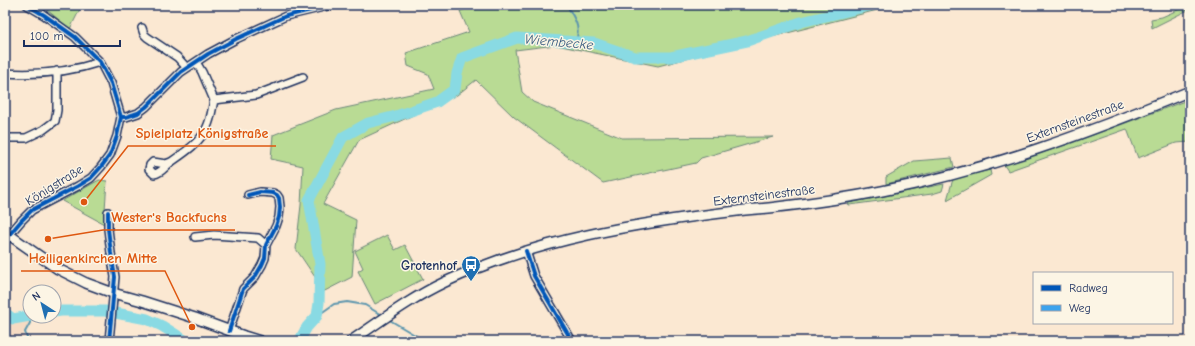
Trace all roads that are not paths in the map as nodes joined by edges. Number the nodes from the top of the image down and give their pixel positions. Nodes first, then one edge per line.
1 (27, 5) edge
2 (332, 5) edge
3 (142, 28) dead end
4 (100, 62) junction
5 (196, 62) junction
6 (187, 68) junction
7 (57, 71) junction
8 (5, 73) edge
9 (303, 77) dead end
10 (1190, 91) edge
11 (214, 100) junction
12 (121, 117) junction
13 (11, 138) dead end
14 (171, 162) junction
15 (248, 195) dead end
16 (108, 212) dead end
17 (7, 234) edge
18 (195, 237) dead end
19 (266, 245) junction
20 (526, 251) junction
21 (113, 294) junction
22 (229, 331) junction
23 (353, 340) edge
24 (109, 341) edge
25 (260, 341) edge
26 (572, 341) edge

1 - 4 street, Königstraße
2 - 5 street
3 - 6 street
4 - 7 street
4 - 12 street, Königstraße
5 - 6 street
5 - 11 street
6 - 12 street
7 - 8 street
7 - 13 street
9 - 11 street
10 - 20 main road, Externsteinestraße
11 - 14 street
12 - 17 street, Königstraße
14 - 14 street
15 - 19 street
16 - 21 street
17 - 21 main road
18 - 19 street
19 - 22 street
20 - 23 main road, Externsteinestraße
20 - 26 street
21 - 22 main road
21 - 24 street
22 - 25 main road

